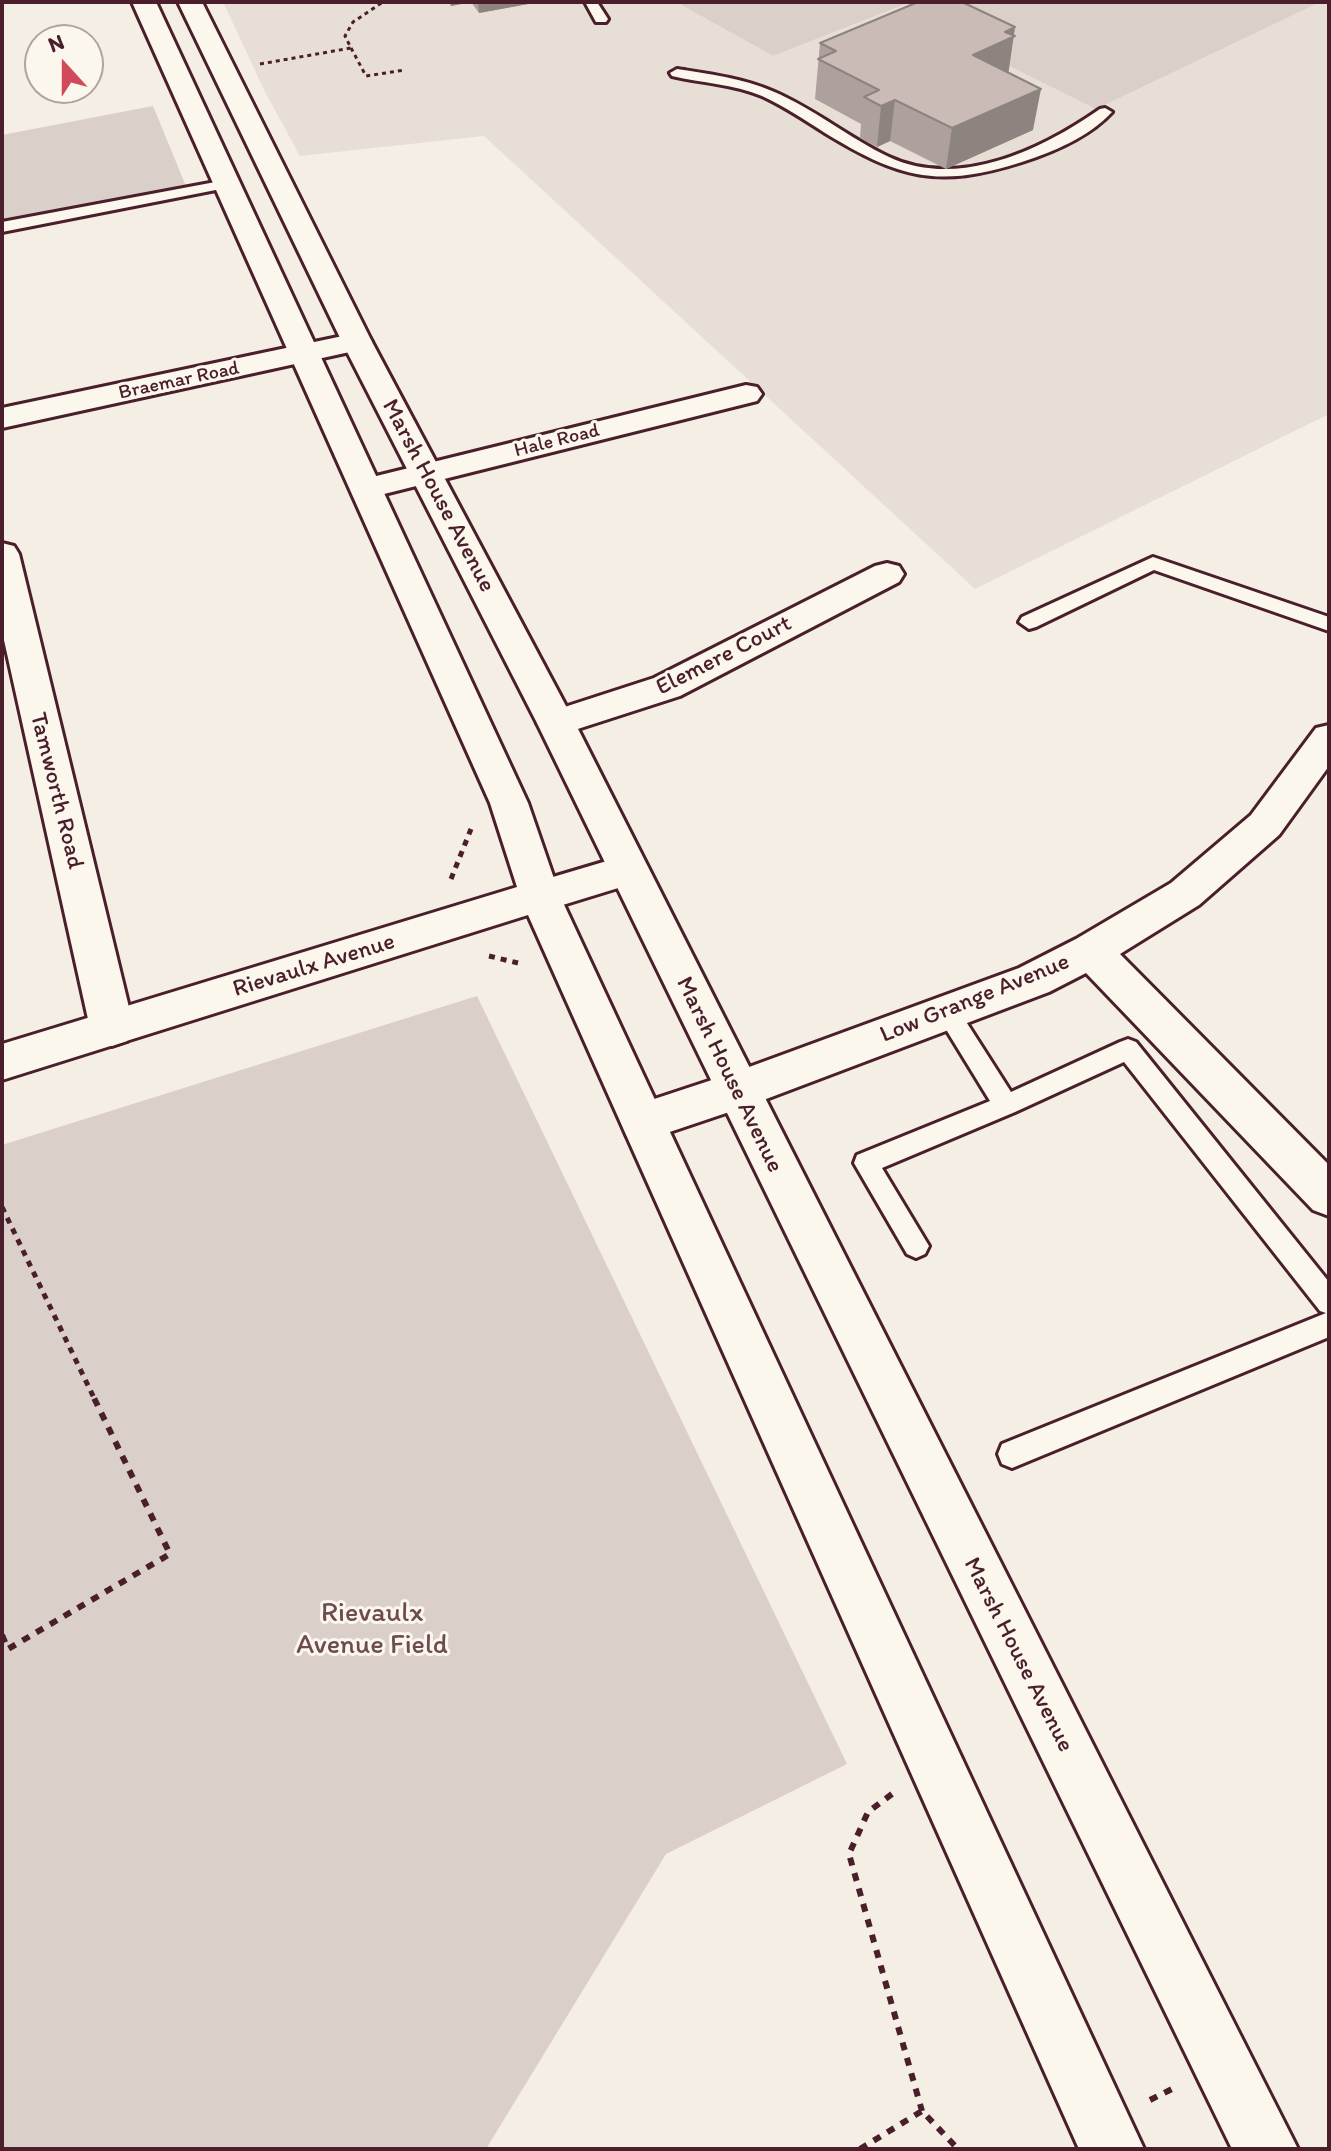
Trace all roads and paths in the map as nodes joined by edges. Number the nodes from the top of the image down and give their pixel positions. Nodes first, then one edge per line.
1 (144, 2) edge
2 (190, 2) edge
3 (383, 2) edge
4 (591, 2) edge
5 (601, 19) dead end
6 (351, 48) junction
7 (306, 56) dead end
8 (405, 70) dead end
9 (677, 73) dead end
10 (1105, 112) dead end
11 (226, 184) junction
12 (2, 227) edge
13 (357, 342) junction
14 (305, 354) junction
15 (719, 370) dead end
16 (2, 418) edge
17 (426, 473) junction
18 (368, 488) junction
19 (2, 554) edge
20 (887, 574) dead end
21 (1029, 622) dead end
22 (1329, 624) edge
23 (20, 720) edge
24 (556, 723) junction
25 (1325, 749) edge
26 (627, 870) junction
27 (540, 896) junction
28 (1091, 951) junction
29 (948, 1013) junction
30 (112, 1028) junction
31 (2, 1062) edge
32 (737, 1091) junction
33 (1006, 1105) junction
34 (643, 1122) junction
35 (1329, 1196) edge
36 (2, 1207) edge
37 (916, 1246) dead end
38 (1329, 1302) edge
39 (1329, 1324) edge
40 (1012, 1454) dead end
41 (2, 1635) edge
42 (934, 1763) junction
43 (922, 2111) junction
44 (860, 2149) edge
45 (958, 2149) edge
46 (1112, 2149) edge
47 (1266, 2149) edge

1 - 11 street
2 - 13 street, Marsh House Avenue
3 - 6 path
4 - 5 lane
6 - 7 path
6 - 8 path
9 - 10 lane
11 - 12 lane
11 - 14 street
13 - 14 street, Braemar Road
13 - 17 street, Marsh House Avenue
14 - 16 street, Braemar Road
14 - 18 street
15 - 17 street, Hale Road
17 - 18 street, Hale Road
17 - 24 street, Marsh House Avenue
18 - 27 street
19 - 23 street, Tamworth Road
20 - 24 street, Elemere Court
21 - 22 lane
23 - 30 street, Tamworth Road
24 - 26 street, Marsh House Avenue
25 - 28 street, Low Grange Avenue
26 - 27 street, Rievaulx Avenue
26 - 32 street, Marsh House Avenue
27 - 30 street, Rievaulx Avenue
27 - 34 street
28 - 29 street, Low Grange Avenue
28 - 35 street
29 - 32 street, Low Grange Avenue
29 - 33 lane
30 - 31 street, Rievaulx Avenue
32 - 34 street, Low Grange Avenue
32 - 47 street, Marsh House Avenue
33 - 37 lane
33 - 38 lane
34 - 42 street
36 - 41 path
39 - 40 lane
42 - 43 path
42 - 46 street
43 - 44 path
43 - 45 path

